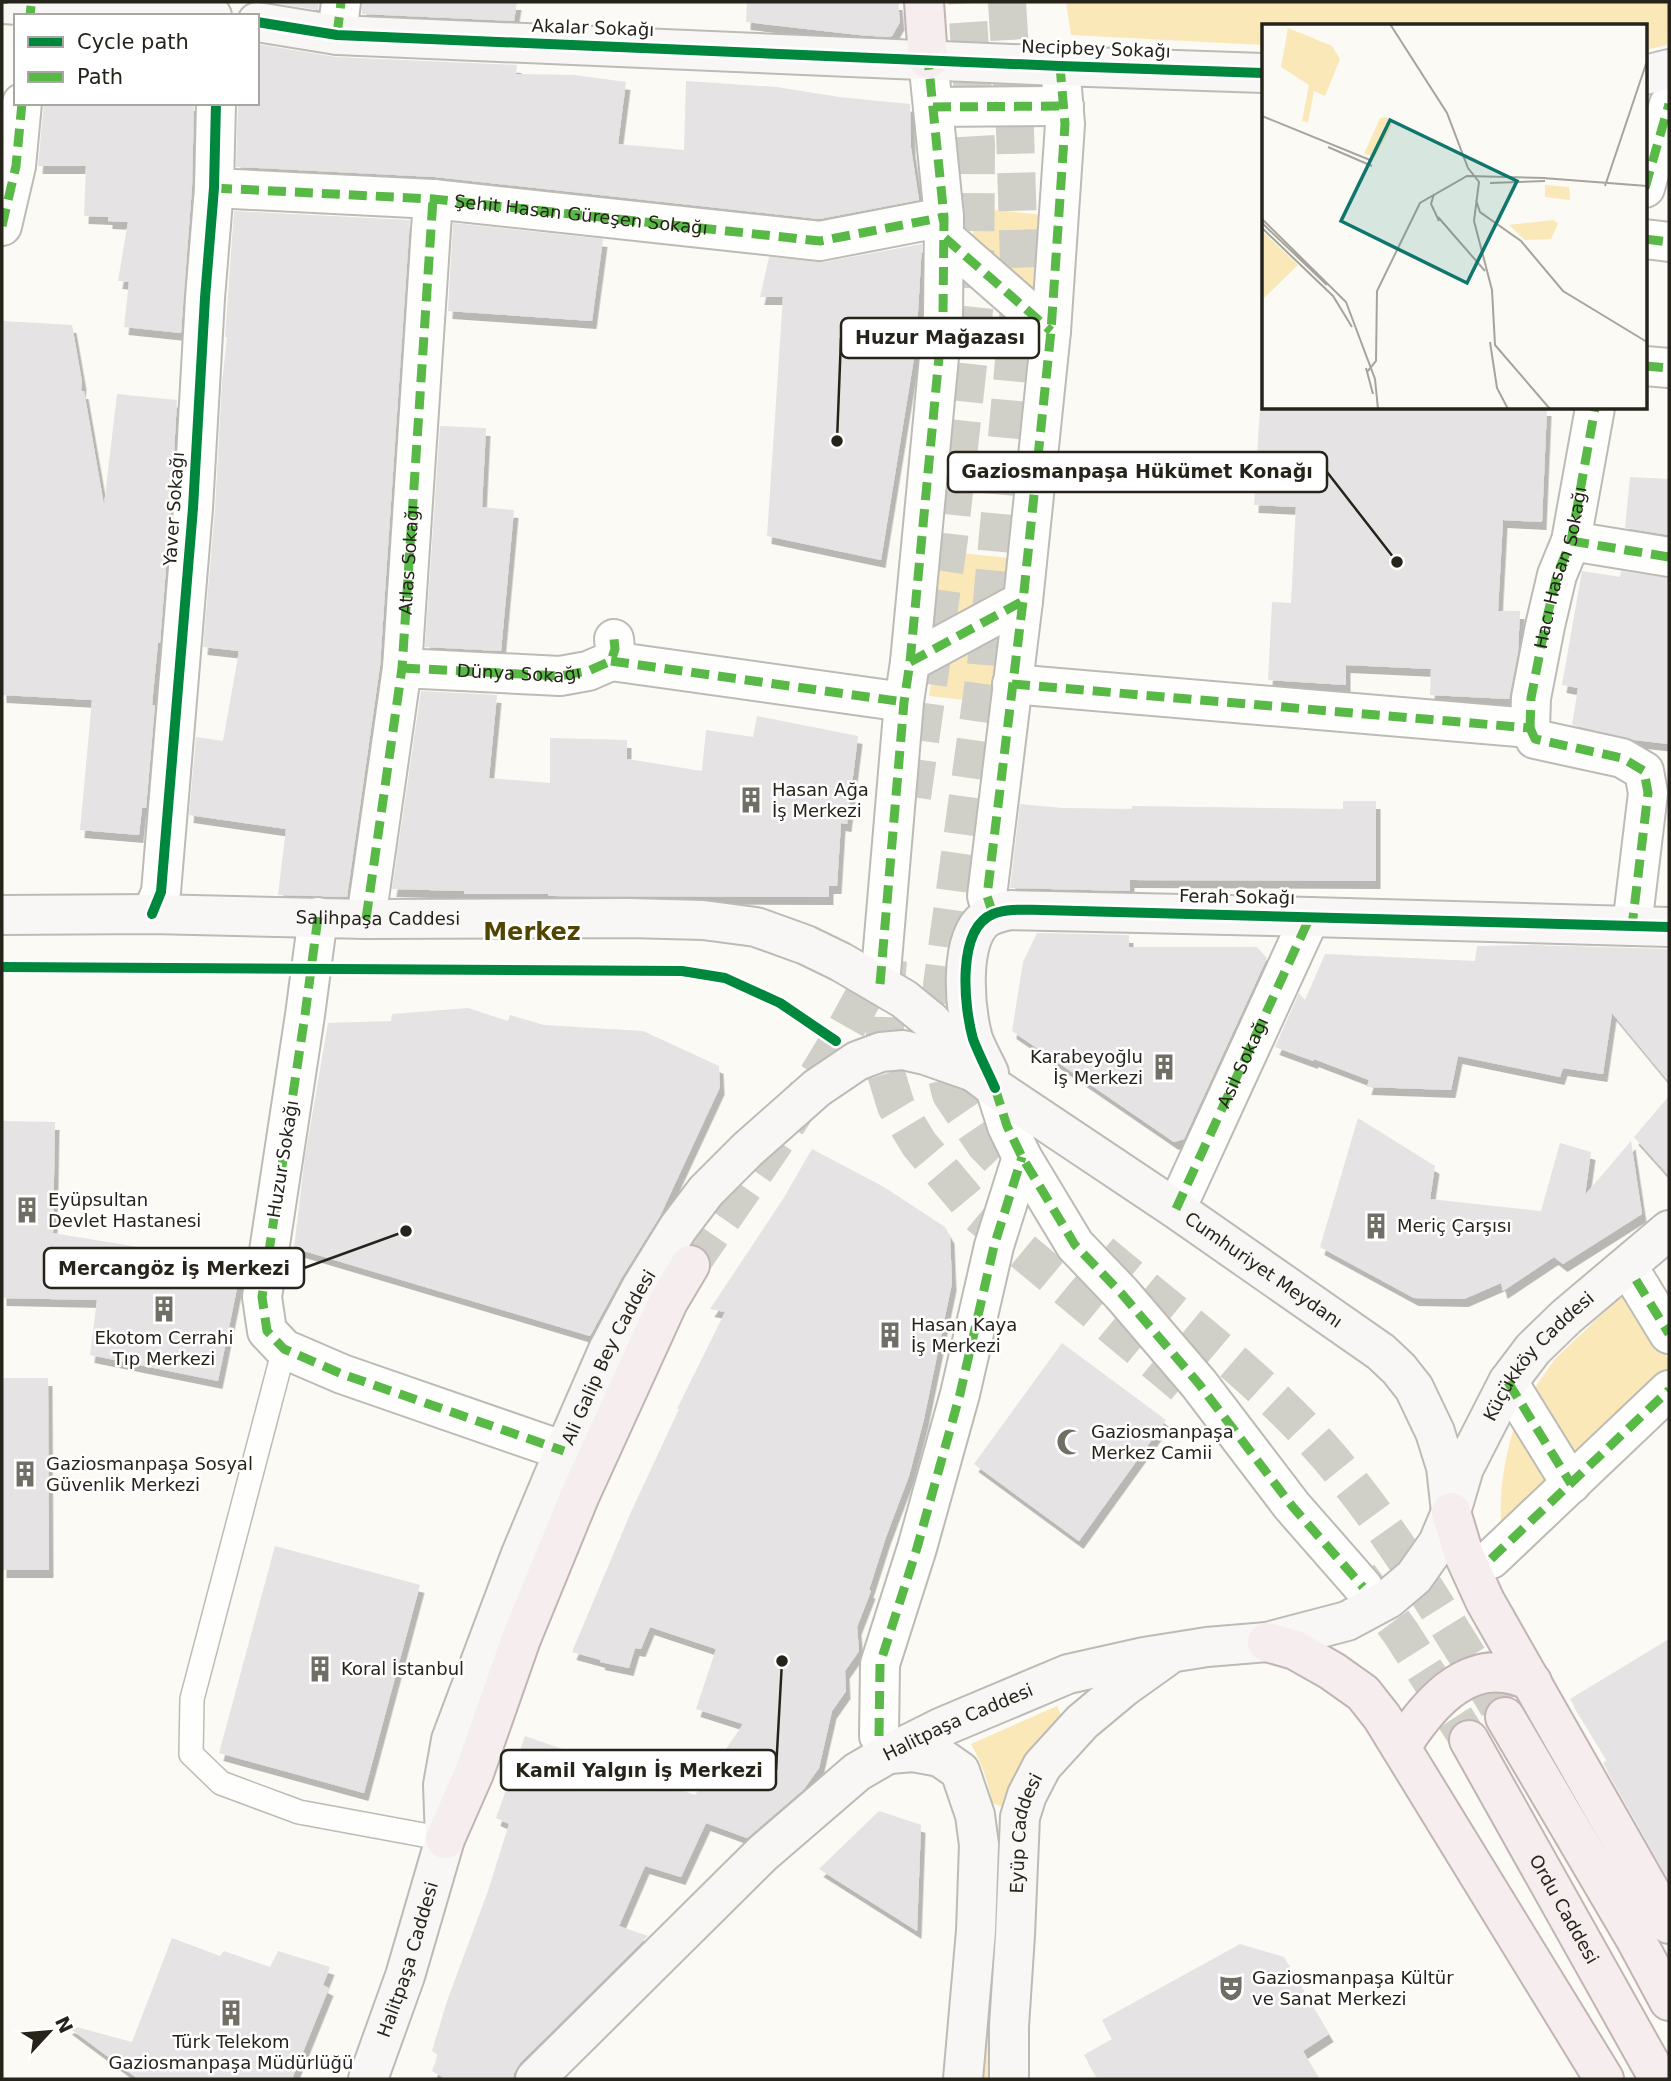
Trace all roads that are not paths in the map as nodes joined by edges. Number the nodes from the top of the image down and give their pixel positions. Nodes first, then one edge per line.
1 (924, 2) edge
2 (14, 6) edge
3 (172, 14) edge
4 (339, 18) edge
5 (259, 22) edge
6 (928, 59) junction
7 (1060, 66) junction
8 (1669, 69) edge
9 (1262, 73) edge
10 (1646, 75) edge
11 (1669, 104) edge
12 (22, 105) edge
13 (216, 105) edge
14 (1064, 106) junction
15 (933, 107) junction
16 (1646, 184) edge
17 (214, 188) junction
18 (433, 199) junction
19 (2, 226) edge
20 (944, 228) junction
21 (1646, 239) edge
22 (1669, 242) edge
23 (1051, 331) junction
24 (1646, 366) edge
25 (1669, 368) edge
26 (1595, 410) edge
27 (1571, 541) junction
28 (1669, 557) edge
29 (1023, 601) junction
30 (910, 662) junction
31 (402, 668) junction
32 (1012, 684) junction
33 (904, 702) junction
34 (1530, 728) junction
35 (993, 914) junction
36 (2, 915) edge
37 (152, 915) junction
38 (318, 917) junction
39 (1310, 917) junction
40 (366, 919) junction
41 (1651, 927) edge
42 (880, 984) junction
43 (985, 1080) junction
44 (1022, 1157) junction
45 (1176, 1209) junction
46 (1669, 1230) edge
47 (690, 1265) tunnel mouth
48 (1636, 1280) dead end
49 (1669, 1334) edge
50 (284, 1349) junction
51 (1508, 1382) junction
52 (1669, 1390) edge
53 (564, 1451) junction
54 (1572, 1484) junction
55 (1451, 1513) junction
56 (1490, 1559) dead end
57 (1363, 1587) tunnel mouth
58 (1268, 1642) junction
59 (1173, 1652) junction
60 (1532, 1682) junction
61 (1505, 1717) tunnel mouth
62 (1469, 1740) tunnel mouth
63 (884, 1745) junction
64 (1401, 1747) junction
65 (445, 1839) junction
66 (1669, 1924) edge
67 (1669, 2001) edge
68 (368, 2079) edge
69 (535, 2079) edge
70 (963, 2079) edge
71 (1009, 2079) edge
72 (1604, 2079) edge
73 (1659, 2079) edge

1 - 6 main road
2 - 3 main road
4 - 5 main road, Akalar Sokağı
4 - 6 main road, Akalar Sokağı
6 - 7 main road, Necipbey Sokağı
6 - 15 street
7 - 9 main road, Necipbey Sokağı
7 - 14 street
8 - 10 main road
11 - 16 street
12 - 19 street
13 - 17 street, Yaver Sokağı
14 - 15 street
14 - 23 street
15 - 20 street
17 - 18 street, Şehit Hasan Güreşen Sokağı
17 - 37 street, Yaver Sokağı
18 - 20 street, Şehit Hasan Güreşen Sokağı
18 - 31 street, Atlas Sokağı
20 - 23 street
20 - 30 street
21 - 22 street
23 - 29 street
24 - 25 street
26 - 27 street, Hacı Hasan Sokağı
27 - 28 street
27 - 34 street, Hacı Hasan Sokağı
29 - 30 street
29 - 32 street
30 - 33 street
31 - 33 street, Dünya Sokağı
31 - 40 street, Atlas Sokağı
32 - 34 street
32 - 35 street
33 - 42 street
34 - 41 street
35 - 39 main road, Ferah Sokağı
35 - 43 main road
36 - 37 main road, Salihpaşa Caddesi
37 - 38 main road, Salihpaşa Caddesi
38 - 40 main road, Salihpaşa Caddesi
38 - 50 street, Huzur Sokağı
39 - 41 main road, Ferah Sokağı
39 - 45 street, Asil Sokağı
40 - 42 main road, Salihpaşa Caddesi
42 - 43 main road, Salihpaşa Caddesi
43 - 44 street
43 - 45 main road, Cumhuriyet Meydanı
43 - 53 main road, Ali Galip Bey Caddesi
44 - 57 street
44 - 63 street
45 - 55 main road, Cumhuriyet Meydanı
46 - 51 main road, Küçükköy Caddesi
47 - 65 main road
48 - 49 street
50 - 53 street
50 - 65 lane
51 - 54 street
51 - 55 main road, Küçükköy Caddesi
52 - 54 street
53 - 65 main road, Ali Galip Bey Caddesi
54 - 56 street
55 - 58 main road, Halitpaşa Caddesi
55 - 60 main road
58 - 59 main road, Halitpaşa Caddesi
58 - 64 main road
59 - 63 main road, Halitpaşa Caddesi
59 - 71 main road, Eyüp Caddesi
60 - 64 main road
60 - 66 main road
61 - 67 main road
62 - 73 main road, Ordu Caddesi
63 - 69 main road, Halitpaşa Caddesi
63 - 70 main road
64 - 72 main road
65 - 68 main road, Halitpaşa Caddesi

